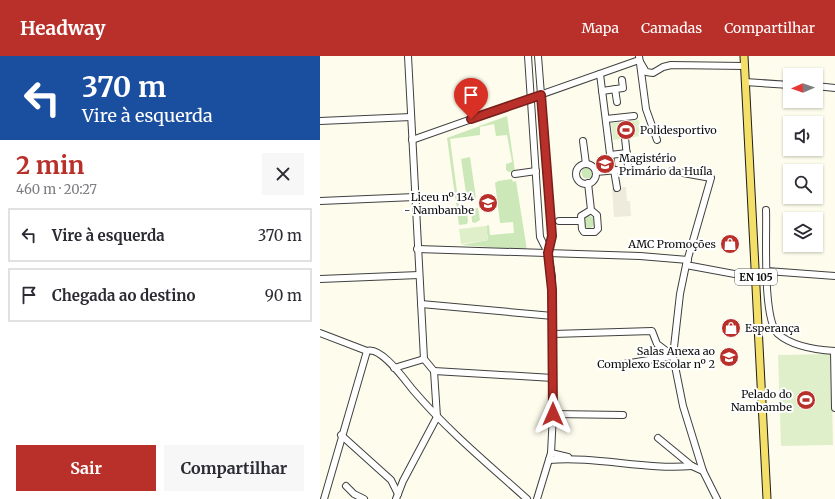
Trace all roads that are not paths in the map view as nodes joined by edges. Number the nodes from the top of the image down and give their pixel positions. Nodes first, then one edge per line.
1 (408, 56) edge
2 (528, 56) edge
3 (538, 56) edge
4 (744, 56) edge
5 (639, 58) edge
6 (744, 66) junction
7 (600, 74) junction
8 (622, 80) dead end
9 (745, 82) junction
10 (783, 85) edge
11 (823, 87) edge
12 (835, 88) edge
13 (615, 89) junction
14 (602, 91) junction
15 (541, 95) junction
16 (531, 98) junction
17 (617, 102) dead end
18 (634, 116) dead end
19 (411, 117) junction
20 (606, 119) junction
21 (320, 121) edge
22 (625, 138) dead end
23 (412, 140) junction
24 (657, 140) dead end
25 (583, 141) dead end
26 (627, 153) junction
27 (610, 155) junction
28 (586, 164) junction
29 (628, 166) dead end
30 (615, 170) junction
31 (536, 171) junction
32 (672, 171) dead end
33 (596, 172) junction
34 (515, 174) dead end
35 (588, 183) junction
36 (616, 188) dead end
37 (415, 197) junction
38 (320, 201) edge
39 (591, 210) junction
40 (766, 210) dead end
41 (581, 221) junction
42 (559, 222) dead end
43 (417, 250) junction
44 (548, 253) junction
45 (687, 262) junction
46 (767, 271) junction
47 (419, 275) junction
48 (835, 276) edge
49 (756, 278) junction
50 (320, 279) edge
51 (767, 280) junction
52 (421, 304) junction
53 (553, 316) junction
54 (320, 333) edge
55 (553, 334) junction
56 (366, 350) junction
57 (835, 351) edge
58 (673, 356) junction
59 (424, 359) junction
60 (618, 365) dead end
61 (394, 368) junction
62 (434, 371) junction
63 (553, 378) junction
64 (835, 408) edge
65 (553, 414) junction
66 (624, 415) dead end
67 (437, 417) junction
68 (341, 436) junction
69 (658, 438) dead end
70 (551, 453) junction
71 (571, 458) junction
72 (549, 460) junction
73 (692, 466) junction
74 (703, 472) junction
75 (391, 480) junction
76 (403, 481) junction
77 (346, 486) dead end
78 (323, 495) edge
79 (396, 497) edge
80 (364, 499) edge
81 (527, 499) edge
82 (537, 499) edge
83 (717, 499) edge
84 (767, 499) edge

1 - 19 street
2 - 16 street
3 - 15 street
4 - 6 main road, EN 105
5 - 6 street
5 - 7 street
5 - 24 street
6 - 9 main road, EN 105
7 - 14 street
7 - 15 street
8 - 13 street
9 - 10 street
9 - 49 main road, EN 105
11 - 12 street
13 - 14 street
13 - 17 street
14 - 20 street
15 - 16 street
15 - 44 street
16 - 23 street
16 - 31 street
18 - 20 street
19 - 21 street
19 - 23 street
20 - 27 street
22 - 26 street
23 - 37 street
25 - 28 street
26 - 27 street
26 - 29 street
27 - 30 street
28 - 33 street
28 - 35 street
30 - 33 street
30 - 36 street
31 - 34 street
31 - 44 street
32 - 45 street
33 - 35 street
35 - 39 street
37 - 38 street
37 - 43 street
39 - 41 street
39 - 41 street
40 - 46 street
41 - 42 street
43 - 44 street
43 - 47 street
44 - 45 street
44 - 53 street
45 - 49 street
45 - 58 street
46 - 48 street
46 - 51 street
47 - 50 street
47 - 52 street
49 - 51 street
49 - 84 main road, EN 105
51 - 57 street
52 - 53 street
52 - 59 street
53 - 55 street
54 - 56 street
55 - 58 street
55 - 63 street
56 - 61 street
56 - 68 street
57 - 64 street
58 - 60 street
58 - 74 street
59 - 61 street
59 - 62 street
61 - 67 street
62 - 63 street
62 - 67 street
63 - 65 street
65 - 66 street
65 - 70 street
67 - 76 street
67 - 81 street
68 - 75 street
68 - 78 street
69 - 73 street
70 - 71 street
70 - 72 street
71 - 72 street
71 - 73 street
72 - 82 street
73 - 74 street
74 - 83 street
75 - 76 street
75 - 79 street
76 - 79 street
77 - 80 street

